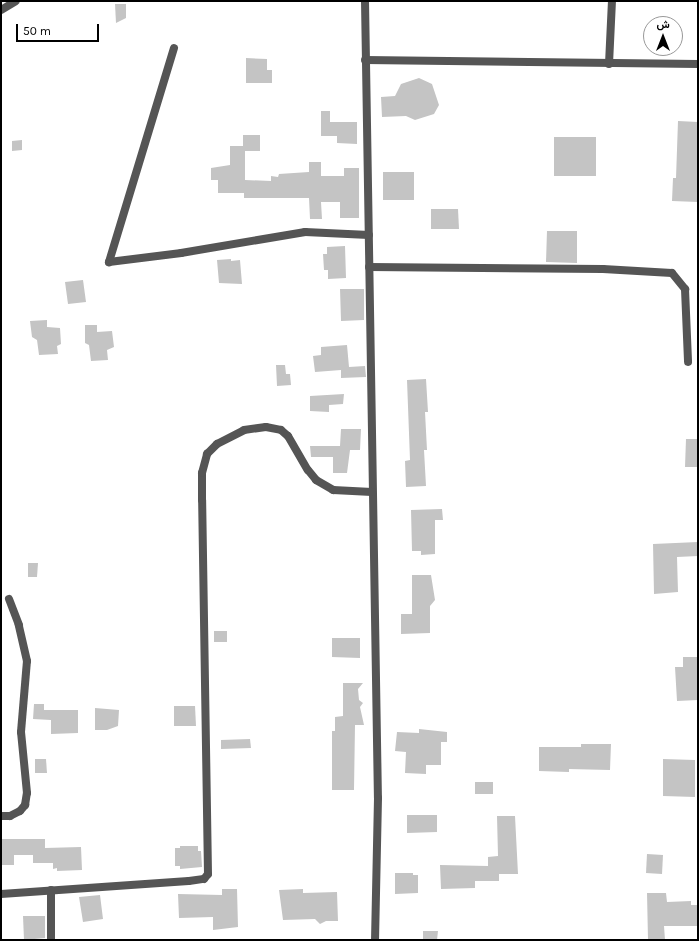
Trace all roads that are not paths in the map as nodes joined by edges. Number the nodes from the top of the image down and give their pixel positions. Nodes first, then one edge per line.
1 (16, 1) edge
2 (365, 1) edge
3 (612, 1) edge
4 (1, 10) edge
5 (174, 48) dead end
6 (365, 60) junction
7 (609, 64) junction
8 (698, 64) edge
9 (369, 235) junction
10 (369, 267) junction
11 (688, 362) dead end
12 (372, 492) junction
13 (9, 599) dead end
14 (1, 816) edge
15 (51, 890) junction
16 (1, 894) edge
17 (50, 940) edge
18 (376, 940) edge

1 - 4 street
2 - 6 street
3 - 7 street
5 - 9 street
6 - 7 street
6 - 9 street
7 - 8 street
9 - 10 street
10 - 11 street
10 - 12 street
12 - 15 street
12 - 18 street
13 - 14 street
15 - 16 street
15 - 17 street

